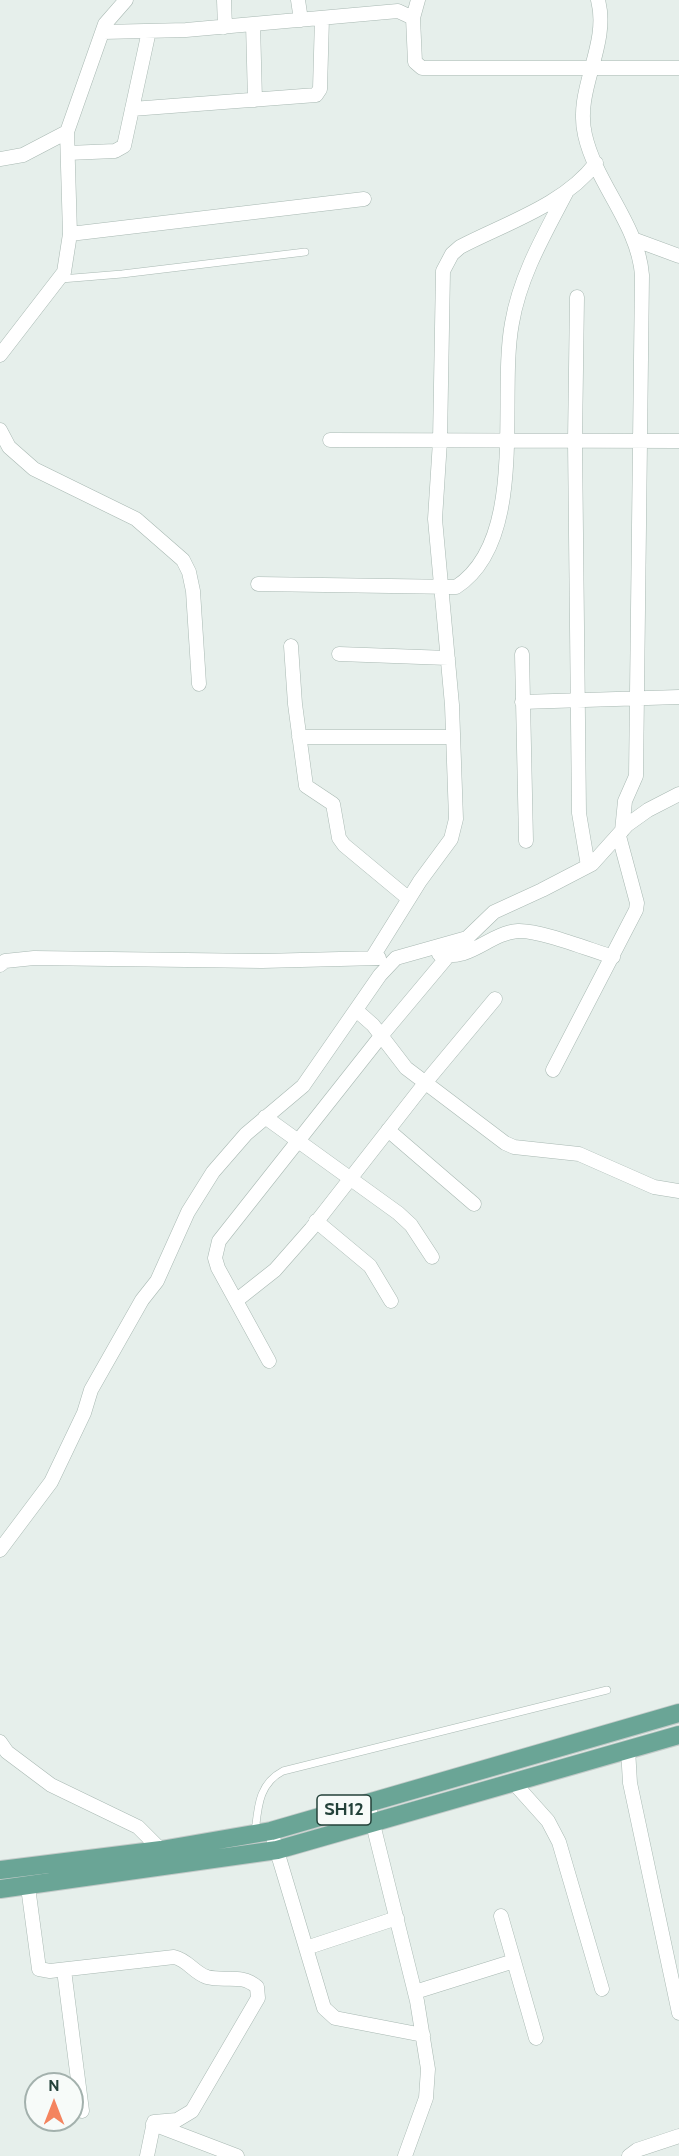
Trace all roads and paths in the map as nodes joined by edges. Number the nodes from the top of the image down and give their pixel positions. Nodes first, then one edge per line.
1 (126, 0) edge
2 (224, 0) edge
3 (298, 0) edge
4 (418, 0) edge
5 (598, 0) edge
6 (322, 18) junction
7 (413, 18) junction
8 (301, 20) junction
9 (253, 24) junction
10 (225, 27) junction
11 (149, 31) junction
12 (103, 32) junction
13 (592, 68) junction
14 (679, 68) edge
15 (255, 100) junction
16 (132, 109) junction
17 (67, 132) junction
18 (68, 153) junction
19 (0, 159) edge
20 (596, 163) junction
21 (567, 192) junction
22 (364, 199) dead end
23 (70, 234) junction
24 (633, 239) junction
25 (305, 252) dead end
26 (679, 256) edge
27 (61, 279) junction
28 (577, 297) dead end
29 (0, 355) edge
30 (0, 430) edge
31 (330, 440) dead end
32 (440, 441) junction
33 (507, 441) junction
34 (575, 441) junction
35 (679, 441) edge
36 (640, 442) junction
37 (258, 584) dead end
38 (442, 588) junction
39 (291, 646) dead end
40 (339, 654) dead end
41 (522, 654) dead end
42 (448, 658) junction
43 (199, 684) dead end
44 (679, 697) edge
45 (577, 699) junction
46 (636, 699) junction
47 (522, 702) junction
48 (299, 737) junction
49 (453, 737) junction
50 (679, 794) edge
51 (621, 833) junction
52 (526, 841) dead end
53 (588, 866) junction
54 (409, 899) junction
55 (423, 950) junction
56 (448, 956) junction
57 (613, 957) junction
58 (372, 958) junction
59 (396, 958) junction
60 (0, 965) edge
61 (495, 999) dead end
62 (356, 1010) junction
63 (381, 1036) junction
64 (553, 1070) dead end
65 (425, 1083) junction
66 (265, 1117) junction
67 (388, 1130) junction
68 (298, 1141) junction
69 (350, 1179) junction
70 (679, 1191) edge
71 (474, 1204) dead end
72 (316, 1221) junction
73 (432, 1257) dead end
74 (237, 1300) junction
75 (391, 1301) dead end
76 (269, 1361) dead end
77 (0, 1550) edge
78 (607, 1690) dead end
79 (679, 1713) edge
80 (679, 1735) edge
81 (0, 1743) edge
82 (628, 1749) junction
83 (514, 1784) junction
84 (368, 1804) junction
85 (373, 1824) junction
86 (263, 1832) junction
87 (161, 1850) junction
88 (277, 1850) junction
89 (0, 1870) edge
90 (28, 1887) junction
91 (0, 1889) edge
92 (501, 1916) dead end
93 (397, 1918) junction
94 (306, 1948) junction
95 (514, 1961) junction
96 (63, 1970) junction
97 (602, 1989) dead end
98 (415, 1992) junction
99 (679, 2013) edge
100 (423, 2035) junction
101 (536, 2038) dead end
102 (77, 2072) edge
103 (153, 2124) junction
104 (679, 2136) edge
105 (147, 2156) edge
106 (237, 2156) edge
107 (405, 2156) edge
108 (629, 2156) edge

1 - 12 street
2 - 10 street
3 - 8 street
4 - 7 street
5 - 13 street
6 - 7 street
6 - 8 street
6 - 15 street
7 - 13 street
8 - 9 street
9 - 10 street
9 - 15 street
10 - 11 street
11 - 12 street
11 - 16 street
12 - 17 street
13 - 14 street
13 - 20 street
15 - 16 street
16 - 18 street
17 - 18 street
17 - 19 street
18 - 23 street
20 - 21 street
20 - 24 street
21 - 32 street
21 - 33 street
22 - 23 street
23 - 27 street
24 - 26 street
24 - 36 street
25 - 27 lane
27 - 29 street
28 - 34 street
30 - 43 street
31 - 32 street
32 - 33 street
32 - 38 street
33 - 34 street
33 - 38 street
34 - 36 street
34 - 45 street
35 - 36 street
36 - 46 street
37 - 38 street
38 - 42 street
39 - 48 street
40 - 42 street
41 - 47 street
42 - 49 street
44 - 46 street
45 - 46 street
45 - 47 street
45 - 53 street
46 - 51 street
47 - 52 street
48 - 49 street
48 - 54 street
49 - 54 street
50 - 51 street
51 - 53 street
51 - 57 street
53 - 55 street
54 - 58 street
55 - 56 street
55 - 59 street
56 - 57 street
56 - 63 street
57 - 64 street
58 - 59 street
58 - 60 street
59 - 62 street
61 - 65 street
62 - 63 street
62 - 66 street
63 - 65 street
63 - 68 street
65 - 67 street
65 - 70 street
66 - 68 street
66 - 77 street
67 - 69 street
67 - 71 street
68 - 69 street
68 - 74 street
69 - 72 street
69 - 73 street
72 - 74 street
72 - 75 street
74 - 76 street
78 - 86 lane
79 - 84 main road, SH12
80 - 82 main road
81 - 87 street
82 - 83 main road
82 - 99 street
83 - 85 main road
83 - 97 street
84 - 85 street
84 - 86 main road, SH12
85 - 88 main road
85 - 93 street
86 - 87 main road, SH12
86 - 88 street
87 - 89 main road, SH12
88 - 90 main road
88 - 94 street
90 - 91 main road
90 - 96 street
92 - 95 street
93 - 94 street
93 - 98 street
94 - 100 street
95 - 98 street
95 - 101 street
96 - 102 street
96 - 103 street
98 - 100 street
100 - 107 street
103 - 105 street
103 - 106 street
104 - 108 street

